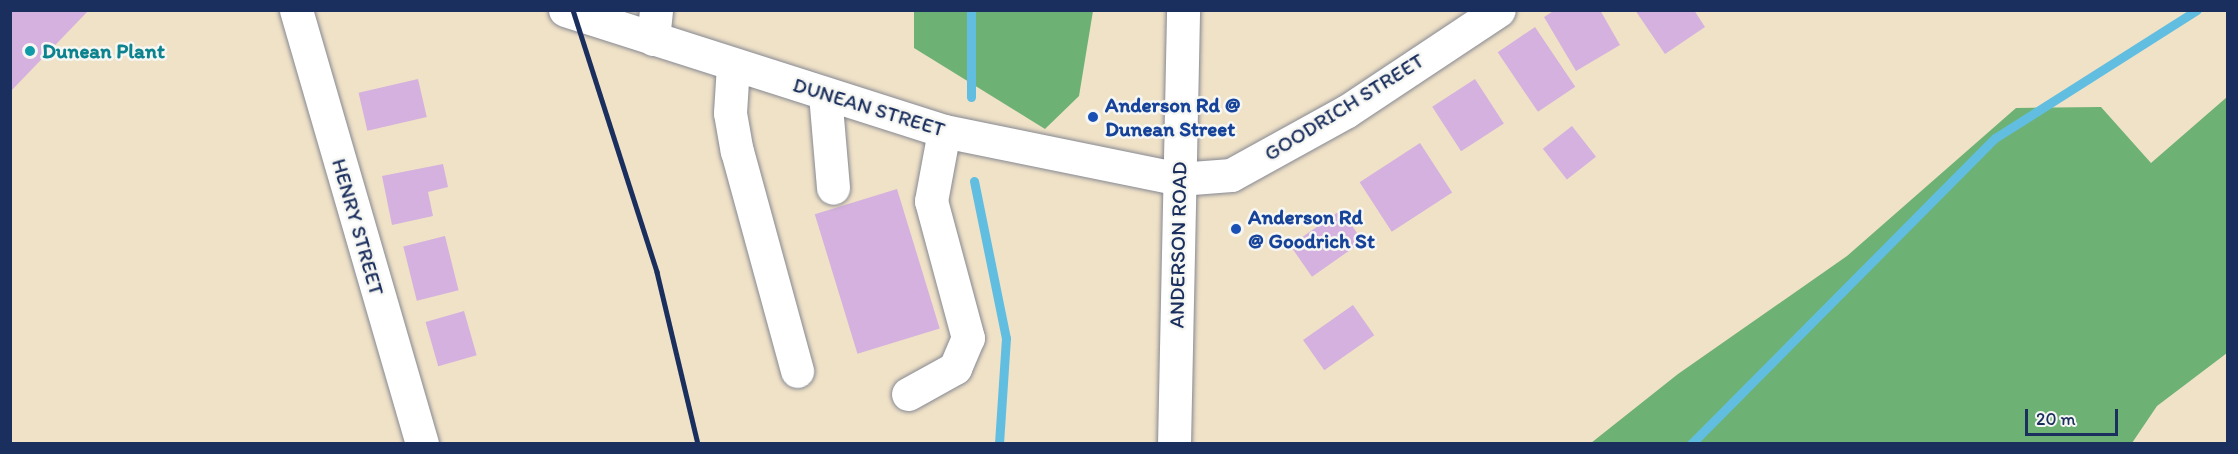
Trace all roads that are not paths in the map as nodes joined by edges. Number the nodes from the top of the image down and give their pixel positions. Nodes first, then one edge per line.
1 (296, 10) edge
2 (565, 10) edge
3 (1183, 10) edge
4 (1499, 10) edge
5 (654, 25) edge
6 (733, 65) junction
7 (825, 94) junction
8 (944, 131) junction
9 (1179, 179) junction
10 (833, 188) dead end
11 (797, 371) dead end
12 (908, 394) dead end
13 (422, 444) edge
14 (1174, 444) edge

1 - 13 street, HENRY STREET
2 - 5 street, DUNEAN STREET
3 - 9 street, ANDERSON ROAD
4 - 9 street, GOODRICH STREET
5 - 6 street, DUNEAN STREET
6 - 7 street, DUNEAN STREET
6 - 11 street
7 - 8 street, DUNEAN STREET
7 - 10 street
8 - 9 street, DUNEAN STREET
8 - 12 street
9 - 14 street, ANDERSON ROAD

